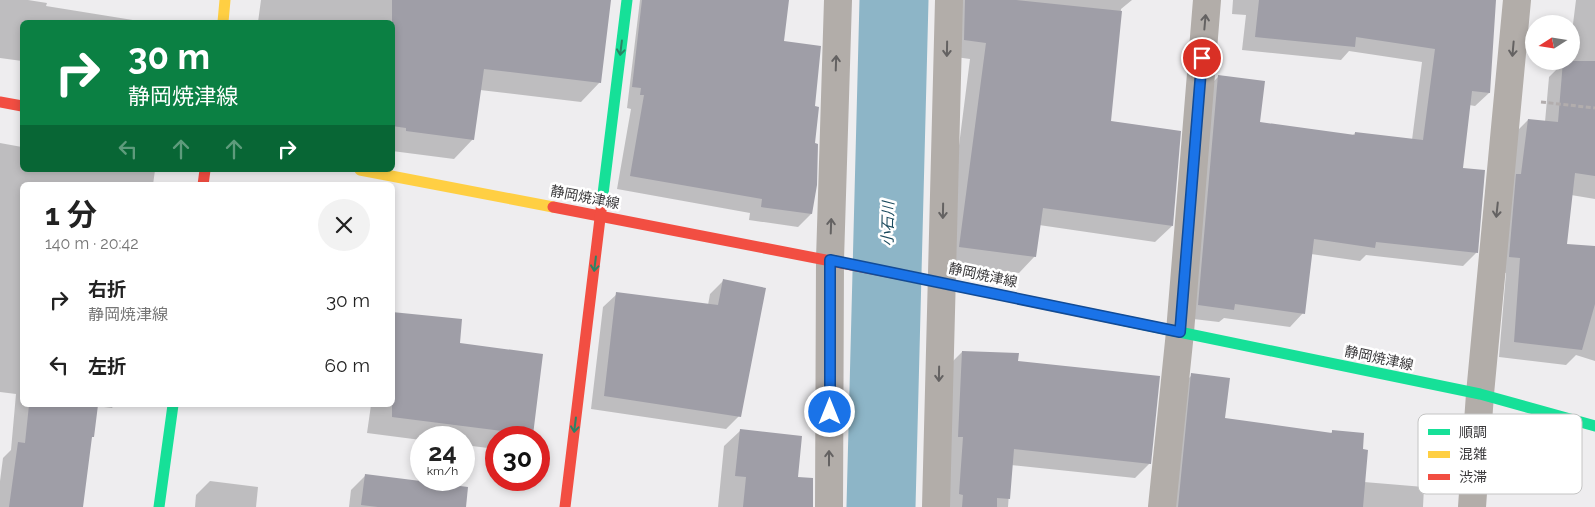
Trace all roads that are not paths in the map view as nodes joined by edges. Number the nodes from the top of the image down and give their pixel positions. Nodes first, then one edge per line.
1 (226, 0) edge
2 (627, 0) edge
3 (838, 0) edge
4 (948, 0) edge
5 (1207, 0) edge
6 (1517, 0) edge
7 (223, 20) edge
8 (0, 102) edge
9 (20, 106) edge
10 (371, 172) edge
11 (600, 215) junction
12 (836, 261) junction
13 (936, 281) junction
14 (1180, 332) junction
15 (1480, 394) junction
16 (173, 407) edge
17 (1479, 414) edge
18 (1552, 414) edge
19 (1582, 422) edge
20 (1595, 426) edge
21 (1473, 494) edge
22 (159, 507) edge
23 (566, 507) edge
24 (829, 507) edge
25 (936, 507) edge
26 (1162, 507) edge
27 (1472, 507) edge

1 - 7 main road
2 -> 11 main road
12 -> 3 street
4 -> 13 street
14 -> 5 street
6 -> 15 street
8 - 9 main road
10 - 11 main road, 静岡焼津線
11 - 12 main road, 静岡焼津線
11 -> 23 main road
12 - 13 main road, 静岡焼津線
24 -> 12 street
13 - 14 main road, 静岡焼津線
13 -> 25 street
14 - 15 main road, 静岡焼津線
14 - 26 street
15 - 17 street
15 - 18 main road, 静岡焼津線
16 - 22 main road
19 - 20 main road, 静岡焼津線
21 - 27 street

